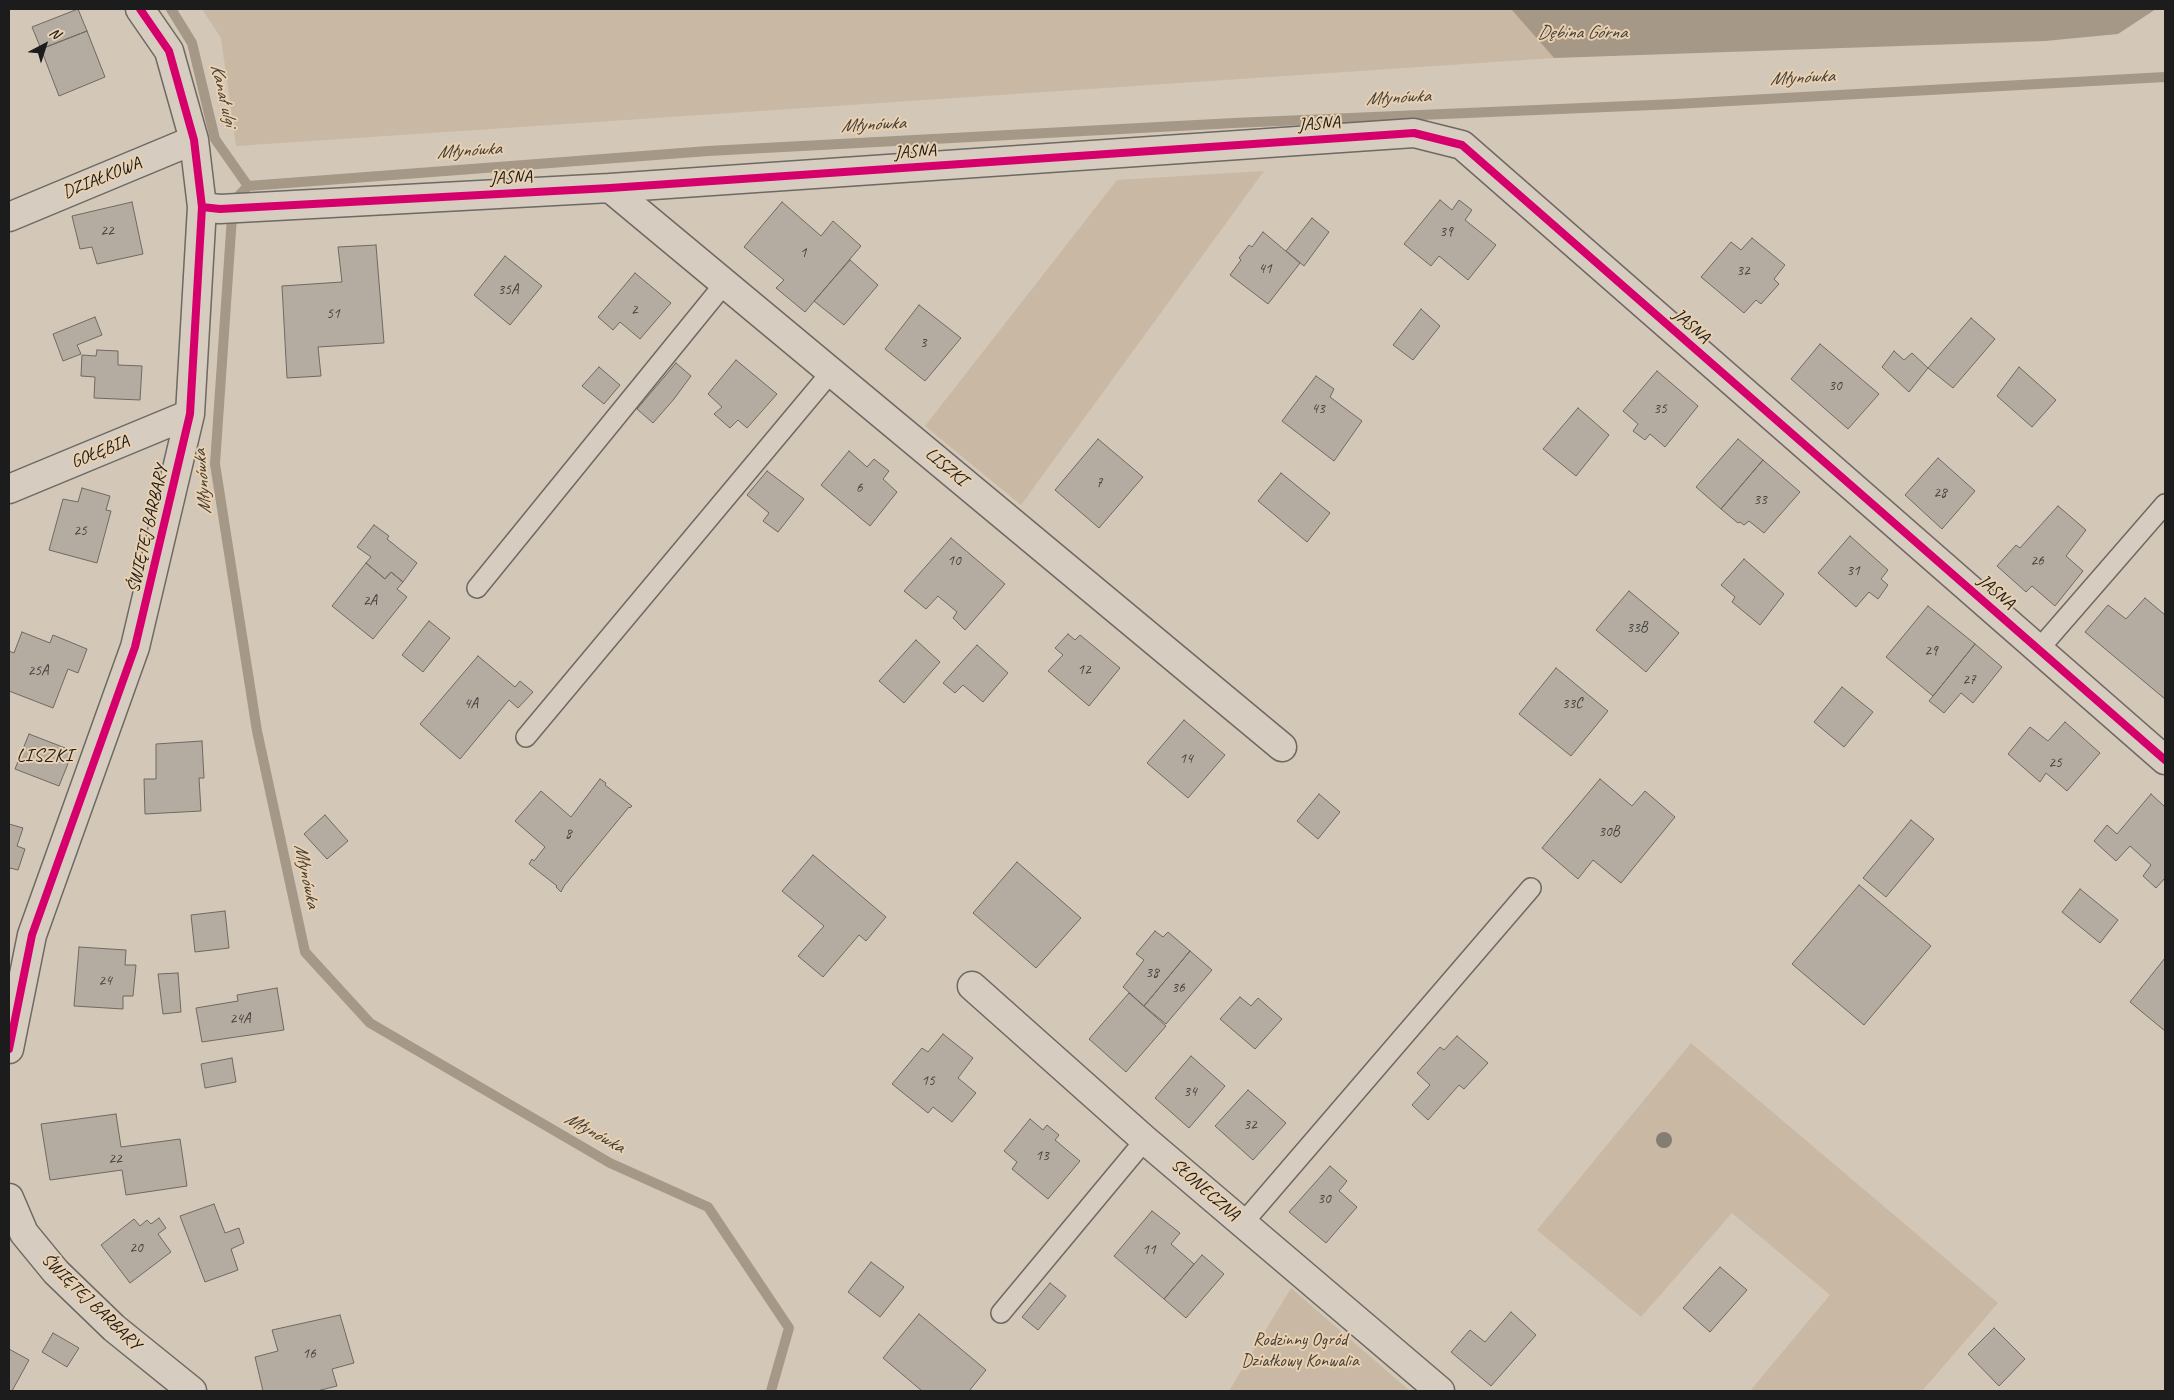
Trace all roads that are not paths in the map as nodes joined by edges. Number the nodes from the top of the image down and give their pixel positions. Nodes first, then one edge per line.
1 (140, 9) edge
2 (194, 140) junction
3 (610, 188) junction
4 (222, 208) junction
5 (9, 217) edge
6 (725, 283) junction
7 (832, 371) junction
8 (190, 414) junction
9 (9, 489) edge
10 (2165, 504) edge
11 (477, 588) dead end
12 (2039, 649) junction
13 (526, 737) dead end
14 (1282, 747) dead end
15 (2165, 760) edge
16 (1531, 888) dead end
17 (20, 934) edge
18 (972, 986) dead end
19 (9, 1049) edge
20 (1146, 1140) junction
21 (9, 1198) edge
22 (1243, 1223) junction
23 (1001, 1313) dead end
24 (192, 1391) edge
25 (1440, 1391) edge

1 - 2 street, ŚWIĘTEJ BARBARY
2 - 4 street, ŚWIĘTEJ BARBARY
2 - 5 street, DZIAŁKOWA
3 - 4 street, JASNA
3 - 6 street, LISZKI
3 - 12 street, JASNA
4 - 8 street, ŚWIĘTEJ BARBARY
6 - 7 street, LISZKI
6 - 11 lane
7 - 13 lane
7 - 14 street, LISZKI
8 - 9 street, GOŁĘBIA
8 - 17 street, ŚWIĘTEJ BARBARY
10 - 12 lane
12 - 15 street, JASNA
16 - 22 lane
17 - 19 street, ŚWIĘTEJ BARBARY
18 - 20 street, SŁONECZNA
20 - 22 street, SŁONECZNA
20 - 23 lane
21 - 24 street, ŚWIĘTEJ BARBARY
22 - 25 street, SŁONECZNA

